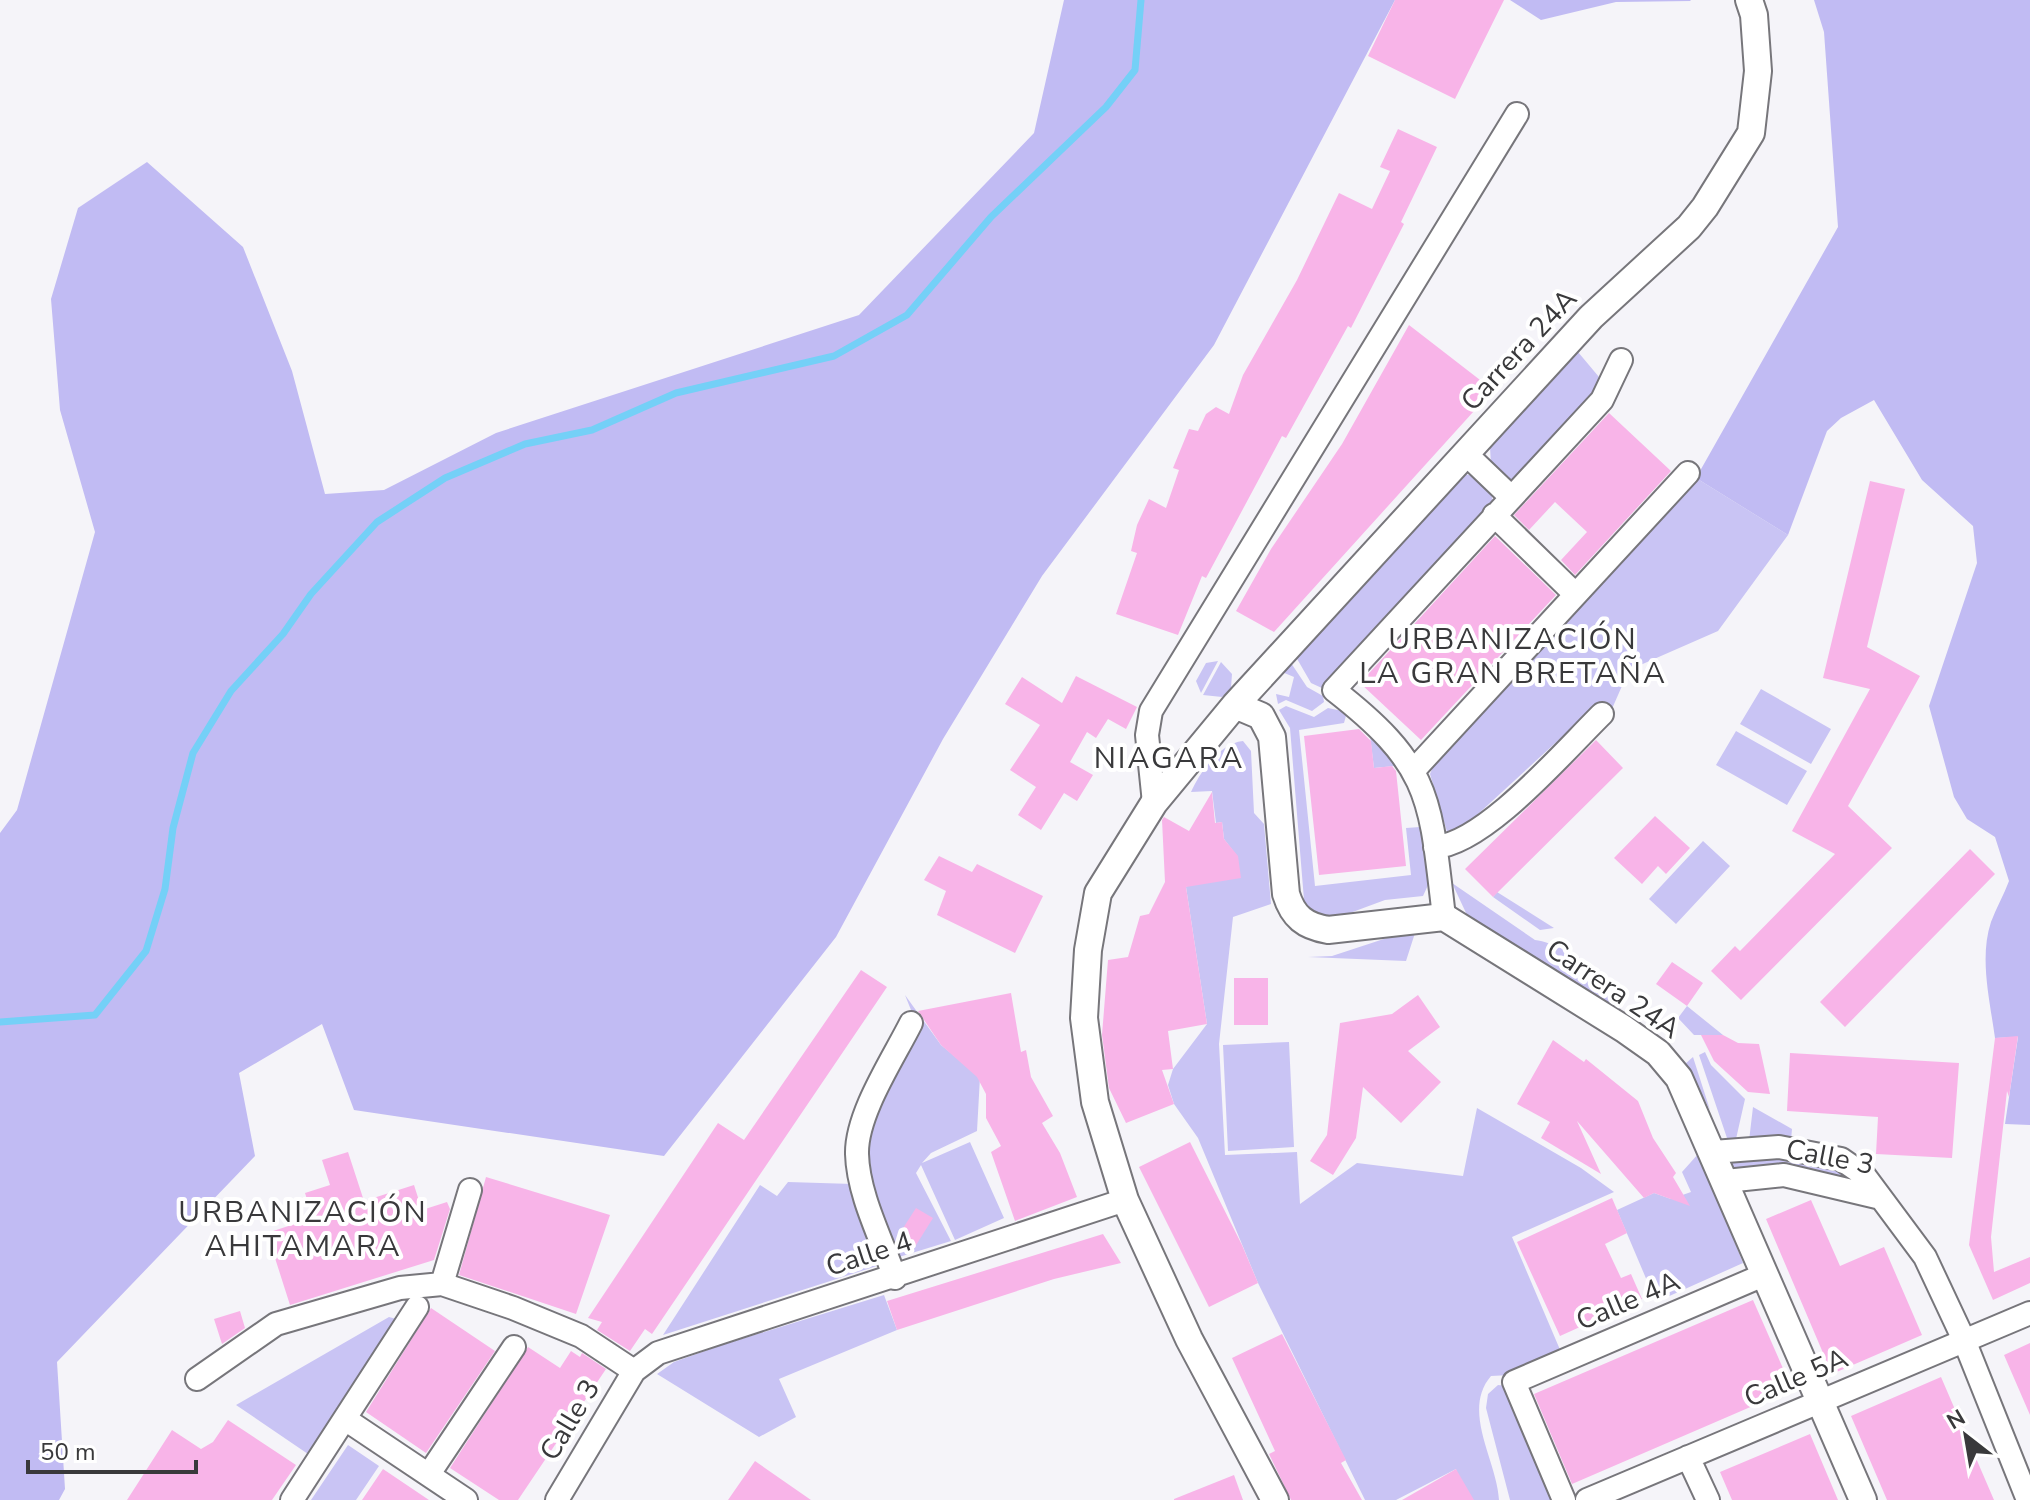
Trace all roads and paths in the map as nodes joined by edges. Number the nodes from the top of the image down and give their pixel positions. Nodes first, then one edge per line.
1 (1749, 0) edge
2 (1517, 114) dead end
3 (1621, 360) dead end
4 (1466, 454) junction
5 (1688, 473) dead end
6 (1511, 497) junction
7 (1494, 515) junction
8 (1574, 593) junction
9 (1235, 705) junction
10 (1602, 714) dead end
11 (1414, 770) junction
12 (1154, 803) junction
13 (1435, 847) junction
14 (1444, 917) junction
15 (911, 1023) dead end
16 (1713, 1152) junction
17 (1726, 1181) junction
18 (470, 1190) dead end
19 (1881, 1198) junction
20 (1125, 1200) junction
21 (1766, 1274) junction
22 (895, 1278) junction
23 (442, 1284) junction
24 (417, 1307) dead end
25 (2030, 1313) edge
26 (1964, 1340) junction
27 (514, 1347) dead end
28 (634, 1371) junction
29 (197, 1379) dead end
30 (1820, 1401) junction
31 (345, 1419) junction
32 (1688, 1457) junction
33 (429, 1474) junction
34 (456, 1497) edge
35 (292, 1500) edge
36 (557, 1500) edge
37 (1275, 1500) edge
38 (1564, 1500) edge
39 (1587, 1500) edge
40 (1708, 1500) edge
41 (1863, 1500) edge
42 (2028, 1500) edge

1 - 4 street, Carrera 24A
2 - 12 street
3 - 6 street
4 - 6 street
4 - 9 street, Carrera 24A
5 - 8 street
6 - 7 street
7 - 8 street
7 - 11 street
8 - 11 street
9 - 12 street, Carrera 24A
9 - 14 street
10 - 13 street
11 - 13 street
12 - 20 street, Carrera 24A
13 - 14 street
14 - 16 street, Carrera 24A
15 - 22 street
16 - 17 street, Carrera 24A
16 - 19 street, Calle 3
17 - 19 street, Calle 3
17 - 21 street, Carrera 24A
18 - 23 street
19 - 26 street
20 - 22 street, Calle 4
20 - 37 street, Carrera 24A
21 - 30 street, Carrera 24A
21 - 38 street, Calle 4A
22 - 28 street, Calle 4
23 - 28 street
23 - 29 street
24 - 31 street
25 - 26 street, Calle 5A
26 - 30 street, Calle 5A
26 - 42 street
27 - 33 street
28 - 36 street, Calle 3
30 - 32 street, Calle 5A
30 - 41 street, Carrera 24A
31 - 33 street
31 - 35 street
32 - 39 street, Calle 5A
32 - 40 street
33 - 34 street

